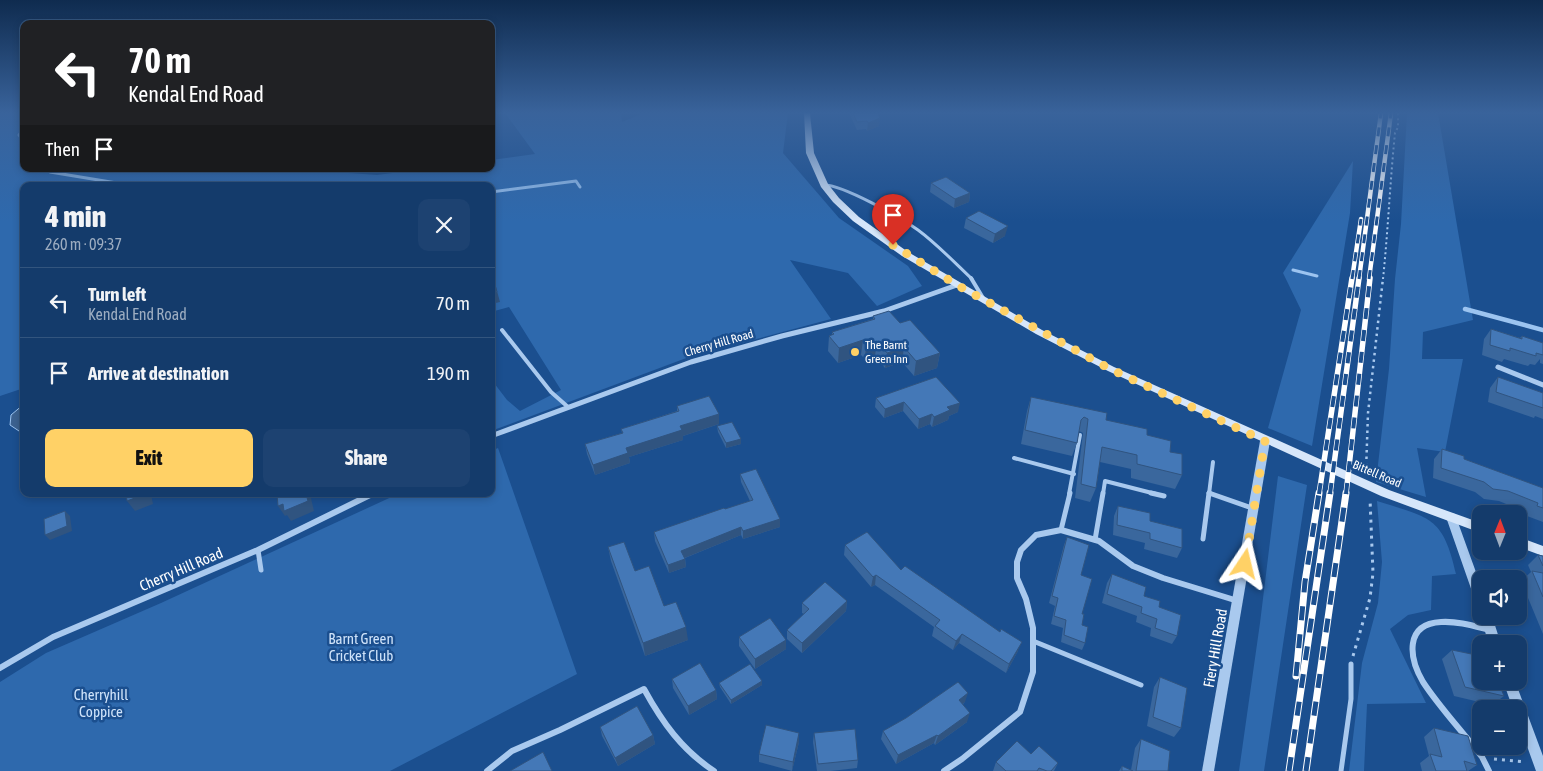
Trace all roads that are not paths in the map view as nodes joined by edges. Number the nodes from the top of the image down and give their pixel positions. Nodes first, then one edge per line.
1 (810, 149) edge
2 (824, 185) junction
3 (957, 285) junction
4 (984, 300) junction
5 (502, 330) dead end
6 (1498, 367) dead end
7 (1543, 385) edge
8 (568, 407) junction
9 (495, 434) edge
10 (1080, 435) edge
11 (1265, 441) junction
12 (1014, 458) dead end
13 (1213, 462) dead end
14 (1074, 474) junction
15 (1209, 493) junction
16 (1164, 496) dead end
17 (366, 497) edge
18 (1254, 509) junction
19 (1451, 517) junction
20 (1472, 525) edge
21 (1062, 530) junction
22 (1203, 539) dead end
23 (1095, 540) junction
24 (1528, 545) edge
25 (258, 550) junction
26 (1543, 551) edge
27 (260, 570) dead end
28 (1472, 575) edge
29 (1238, 601) junction
30 (1489, 625) edge
31 (1490, 630) junction
32 (1492, 635) edge
33 (1033, 641) junction
34 (1351, 664) road end
35 (0, 668) edge
36 (1142, 685) dead end
37 (1512, 690) edge
38 (1541, 766) edge
39 (487, 771) edge
40 (714, 771) edge
41 (944, 771) edge
42 (1208, 771) edge
43 (1341, 771) edge
44 (1489, 771) edge

1 - 2 main road, Bittell Road
2 - 3 main road, Bittell Road
2 - 4 lane
3 - 4 main road, Bittell Road
3 - 8 street, Cherry Hill Road
4 - 11 main road, Bittell Road
5 - 8 lane
6 - 7 street
8 - 9 street, Cherry Hill Road
10 - 14 lane
11 - 18 street, Fiery Hill Road
11 - 19 main road, Bittell Road
12 - 14 lane
13 - 15 lane
14 - 21 lane
15 - 18 lane
15 - 22 lane
16 - 23 lane
17 - 25 street, Cherry Hill Road
18 - 29 street, Fiery Hill Road
19 - 20 main road, Bittell Road
19 - 28 street
21 - 23 street
21 - 33 street
23 - 29 street
24 - 26 main road
25 - 27 lane
25 - 35 street, Cherry Hill Road
29 - 42 street, Fiery Hill Road
30 - 31 street
31 - 32 street
31 - 44 street
33 - 36 lane
33 - 41 street
34 - 43 lane
37 - 38 street
39 - 40 street

